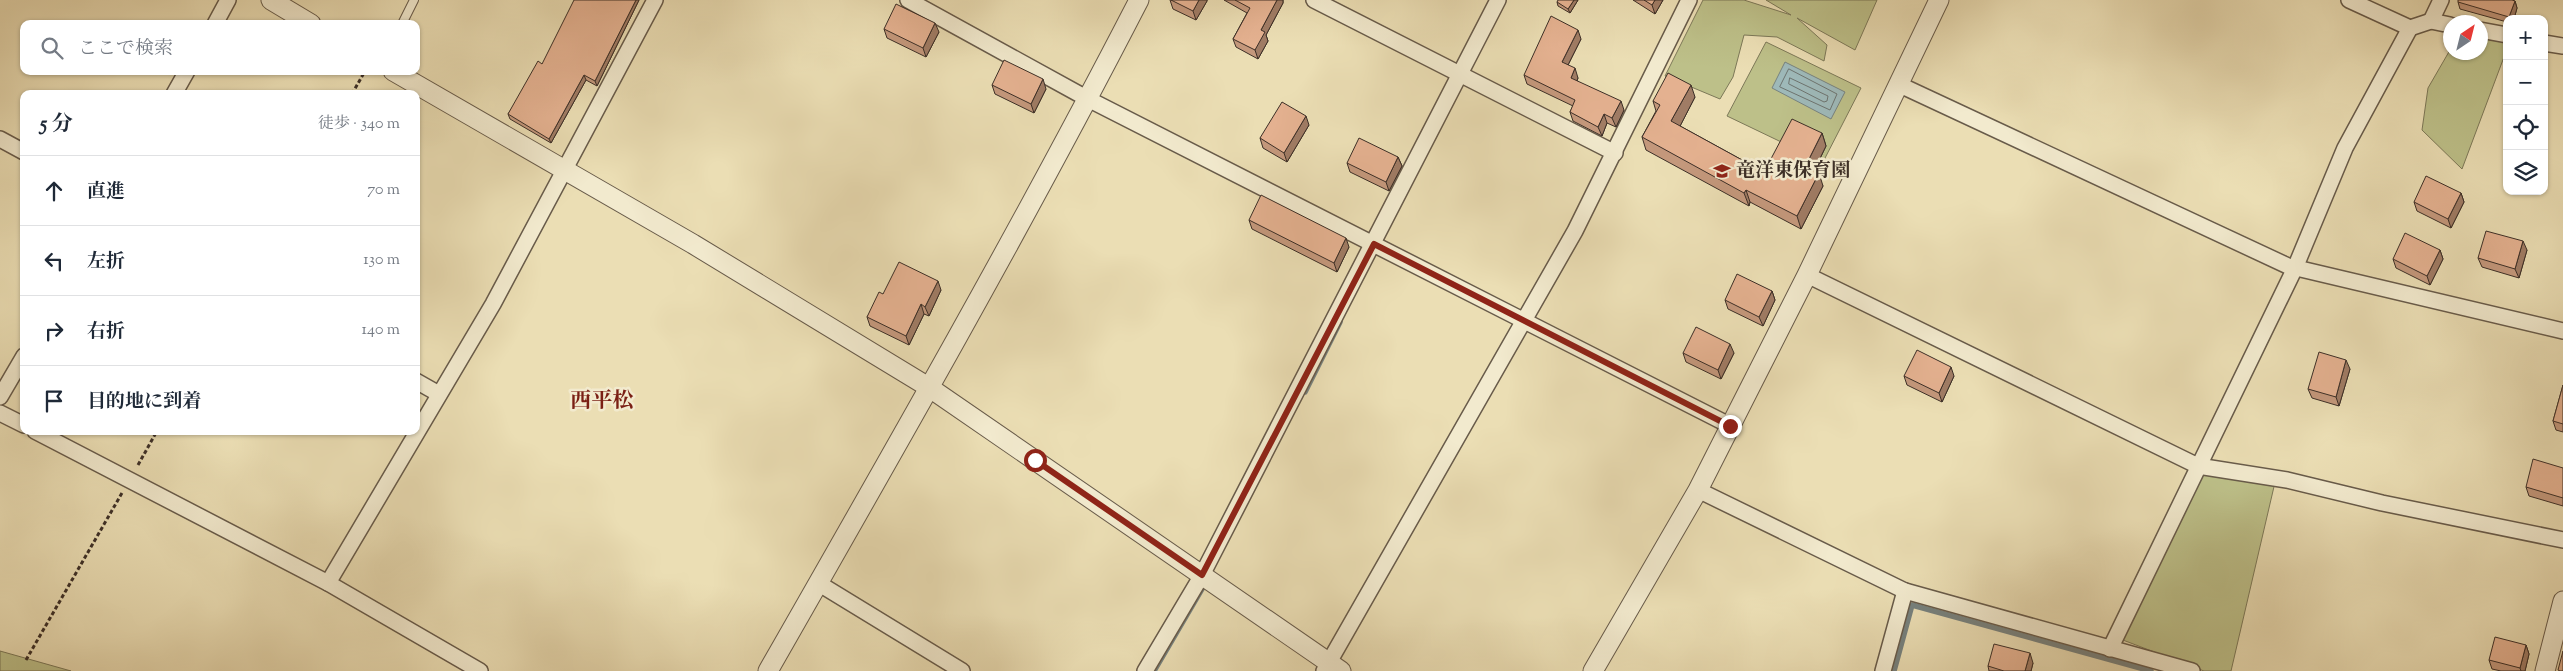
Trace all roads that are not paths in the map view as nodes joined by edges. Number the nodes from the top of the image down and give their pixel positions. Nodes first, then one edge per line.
1 (228, 0) edge
2 (271, 0) edge
3 (414, 0) edge
4 (655, 0) edge
5 (908, 0) edge
6 (1139, 0) edge
7 (1314, 0) edge
8 (1498, 0) edge
9 (1689, 0) edge
10 (1939, 0) edge
11 (2349, 0) edge
12 (2441, 0) edge
13 (217, 20) edge
14 (305, 20) edge
15 (404, 20) edge
16 (2431, 21) junction
17 (2443, 24) edge
18 (2410, 28) junction
19 (2488, 32) edge
20 (2503, 35) edge
21 (2548, 44) edge
22 (2563, 46) edge
23 (186, 75) edge
24 (400, 75) edge
25 (1460, 75) junction
26 (1900, 85) junction
27 (176, 90) edge
28 (1088, 99) junction
29 (0, 139) edge
30 (20, 150) edge
31 (1615, 153) junction
32 (565, 171) junction
33 (1374, 244) junction
34 (2296, 268) junction
35 (1807, 275) junction
36 (1524, 321) junction
37 (2563, 331) edge
38 (20, 363) edge
39 (420, 383) edge
40 (930, 388) junction
41 (439, 394) junction
42 (0, 397) edge
43 (0, 413) edge
44 (20, 424) edge
45 (1730, 426) junction
46 (420, 427) edge
47 (43, 435) edge
48 (415, 435) edge
49 (2198, 466) junction
50 (1698, 490) junction
51 (2563, 540) edge
52 (1202, 575) junction
53 (818, 583) junction
54 (328, 584) junction
55 (1905, 591) junction
56 (2563, 601) edge
57 (2110, 648) junction
58 (2155, 666) edge
59 (1331, 668) edge
60 (480, 671) edge
61 (768, 671) edge
62 (962, 671) edge
63 (1144, 671) edge
64 (1593, 671) edge
65 (1883, 671) edge
66 (2192, 671) edge
67 (2545, 671) edge

1 - 13 street
2 - 14 street
3 - 15 lane
4 - 32 street
5 - 28 street
6 - 28 street
7 - 25 street
8 - 25 street
9 - 31 street
10 - 26 street
11 - 18 street
12 - 16 street
16 - 17 street
16 - 18 street
18 - 34 street
19 - 20 street
21 - 22 street
23 - 27 street
24 - 32 street
25 - 31 street
25 - 33 street
26 - 34 street
26 - 35 street
28 - 33 street
28 - 40 street
29 - 30 street
31 - 36 street
32 - 40 street
32 - 41 street
33 - 36 street
33 - 52 street
34 - 37 street
34 - 49 street
35 - 45 street
35 - 49 street
36 - 45 street
36 - 59 street
38 - 42 street
39 - 41 street
40 - 52 street
40 - 53 street
41 - 46 street
43 - 44 street
45 - 50 street
47 - 54 street
48 - 54 street
49 - 51 street
49 - 57 street
50 - 55 street
50 - 64 street
52 - 59 street
52 - 63 street
53 - 61 street
53 - 62 street
54 - 60 street
55 - 57 street
55 - 65 street
56 - 67 street
57 - 58 street
58 - 66 street

